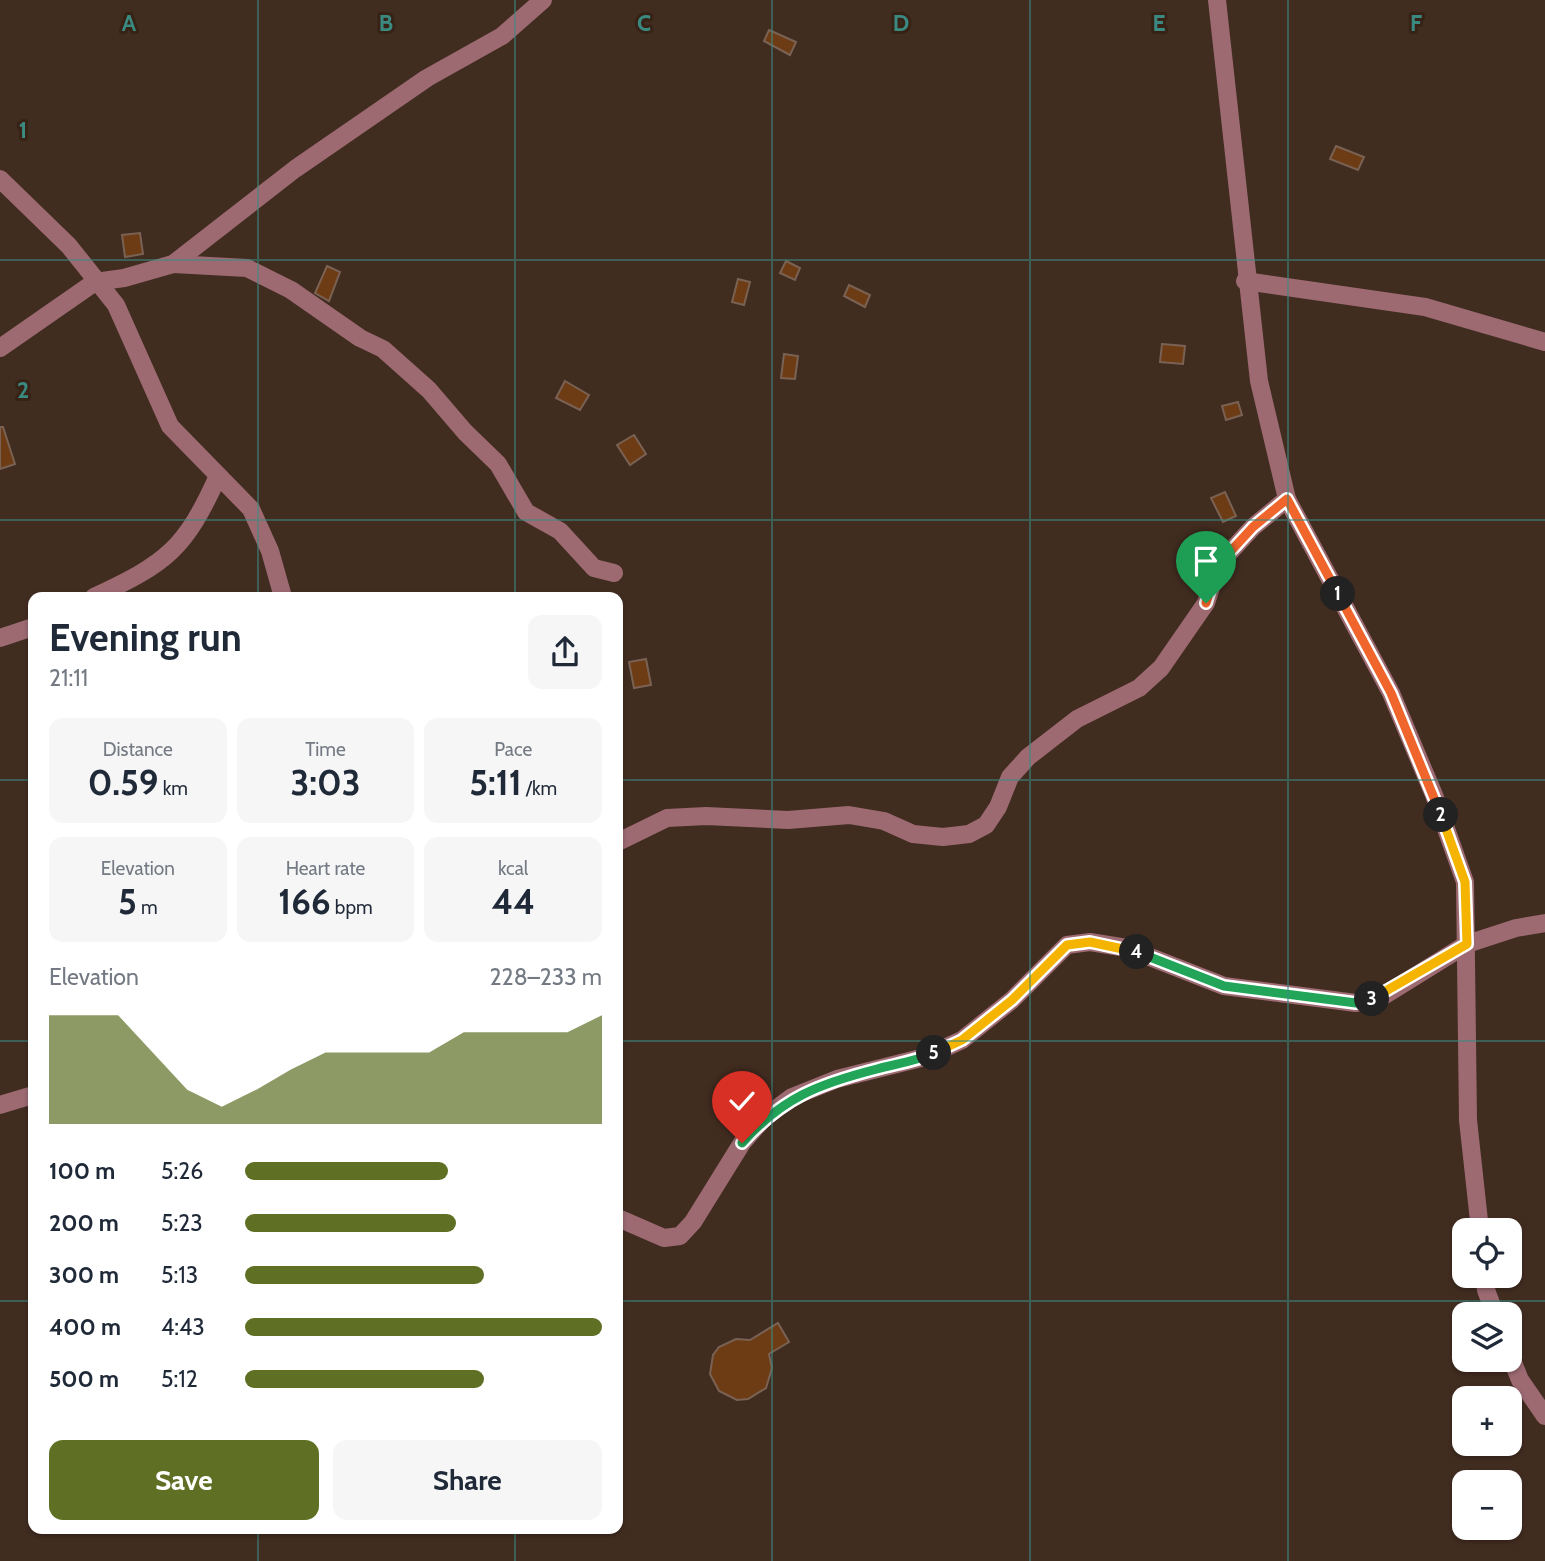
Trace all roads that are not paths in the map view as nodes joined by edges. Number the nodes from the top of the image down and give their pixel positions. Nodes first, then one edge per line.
1 (543, 0) edge
2 (1217, 0) edge
3 (0, 179) edge
4 (173, 264) junction
5 (1245, 281) junction
6 (95, 282) junction
7 (1545, 342) edge
8 (0, 348) edge
9 (218, 475) junction
10 (1287, 499) junction
11 (614, 573) dead end
12 (103, 592) edge
13 (282, 592) edge
14 (28, 629) edge
15 (0, 639) edge
16 (623, 840) edge
17 (1545, 923) edge
18 (1467, 944) junction
19 (28, 1097) edge
20 (0, 1105) edge
21 (1479, 1218) edge
22 (623, 1220) edge
23 (1517, 1372) edge
24 (1545, 1416) edge

1 - 4 street
2 - 5 street
3 - 6 street
4 - 6 street
4 - 11 street
5 - 7 street
5 - 10 street
6 - 8 street
6 - 9 street
9 - 12 street
9 - 13 street
10 - 16 street
10 - 18 street
14 - 15 street
17 - 18 street
18 - 21 street
18 - 22 street
19 - 20 street
23 - 24 street

